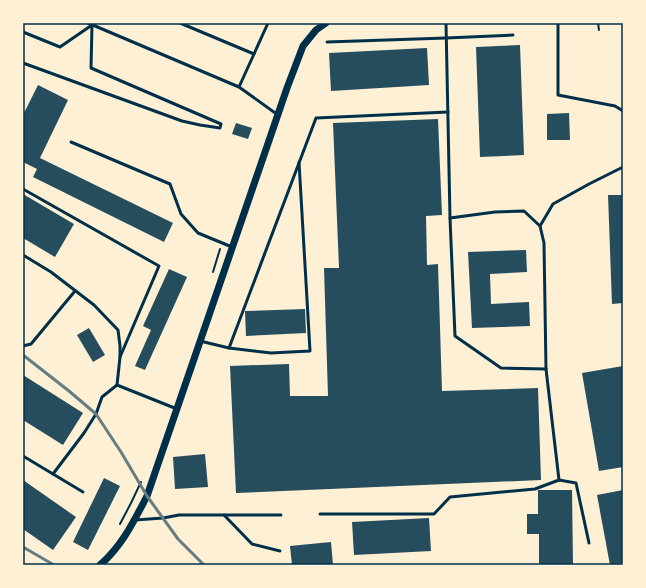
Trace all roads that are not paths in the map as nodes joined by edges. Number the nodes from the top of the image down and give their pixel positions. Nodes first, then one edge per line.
1 (88, 23) edge
2 (180, 23) edge
3 (268, 23) edge
4 (326, 23) edge
5 (446, 23) edge
6 (558, 23) edge
7 (93, 24) edge
8 (23, 32) edge
9 (513, 35) dead end
10 (446, 38) junction
11 (327, 42) dead end
12 (254, 54) junction
13 (23, 63) edge
14 (239, 87) junction
15 (623, 111) edge
16 (448, 112) junction
17 (278, 115) junction
18 (71, 142) dead end
19 (299, 161) junction
20 (623, 167) edge
21 (23, 189) edge
22 (450, 218) junction
23 (540, 226) junction
24 (232, 247) junction
25 (23, 255) edge
26 (75, 291) junction
27 (200, 341) junction
28 (23, 346) edge
29 (229, 348) junction
30 (120, 357) junction
31 (546, 369) junction
32 (117, 384) junction
33 (177, 409) junction
34 (23, 456) edge
35 (53, 474) junction
36 (559, 480) junction
37 (83, 492) dead end
38 (320, 514) dead end
39 (224, 515) junction
40 (281, 515) dead end
41 (135, 520) junction
42 (589, 543) dead end
43 (280, 551) dead end
44 (101, 565) edge

1 - 7 lane
2 - 12 lane
3 - 12 lane
4 - 17 street
5 - 10 lane
6 - 15 lane
7 - 8 lane
7 - 13 lane
7 - 14 lane
9 - 10 lane
10 - 11 lane
10 - 16 lane
12 - 14 lane
14 - 17 lane
16 - 19 lane
16 - 22 lane
17 - 24 street
18 - 24 lane
19 - 29 lane
19 - 29 lane
20 - 23 lane
21 - 30 lane
22 - 23 lane
22 - 31 lane
23 - 31 lane
24 - 27 street
25 - 26 lane
26 - 28 lane
26 - 30 lane
27 - 29 lane
27 - 33 street
30 - 32 lane
31 - 36 lane
32 - 33 lane
32 - 35 lane
33 - 41 street
34 - 35 lane
35 - 37 lane
36 - 38 lane
36 - 42 lane
39 - 40 lane
39 - 41 lane
39 - 43 lane
41 - 44 street

